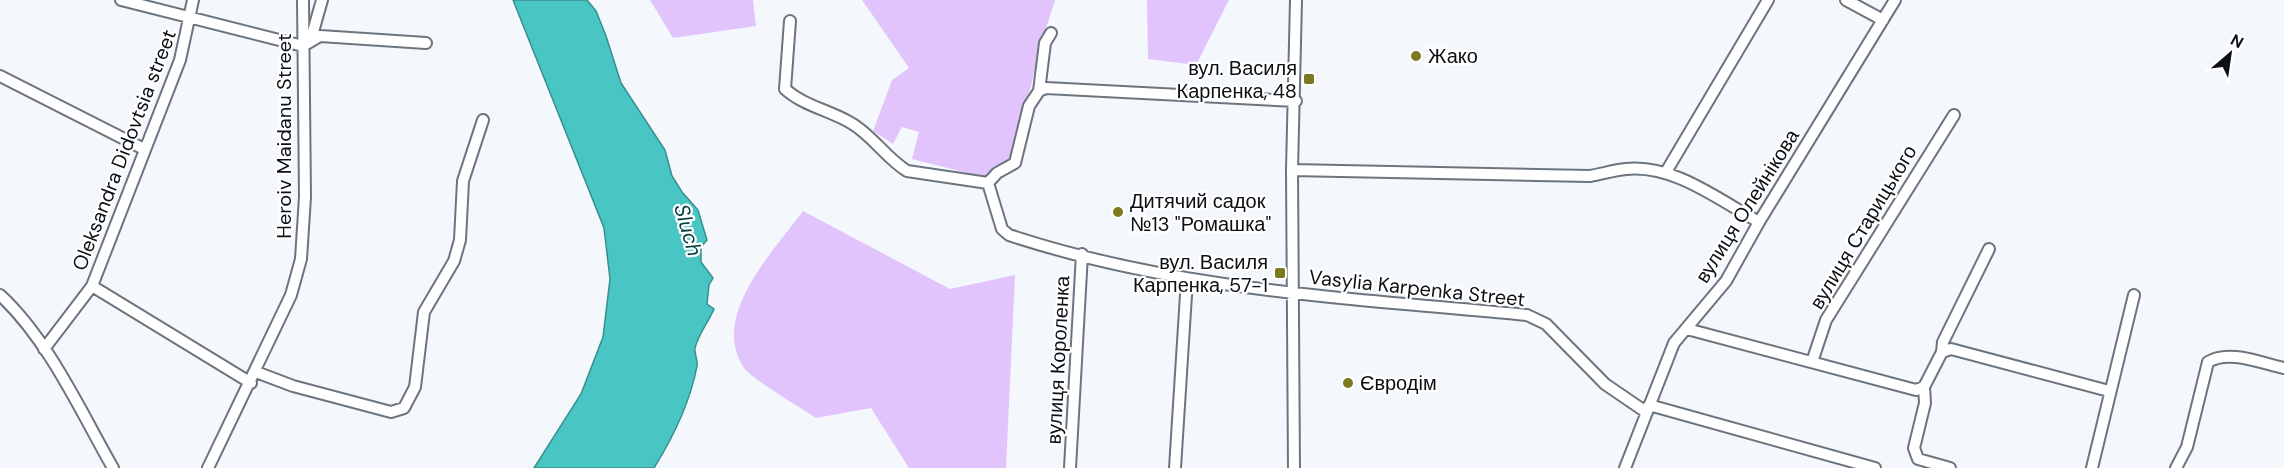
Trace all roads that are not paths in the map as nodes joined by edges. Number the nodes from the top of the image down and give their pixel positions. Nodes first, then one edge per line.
1 (121, 0) edge
2 (193, 0) edge
3 (303, 0) edge
4 (322, 0) edge
5 (1296, 0) edge
6 (1768, 0) edge
7 (1846, 0) edge
8 (1895, 0) edge
9 (191, 19) junction
10 (1883, 20) junction
11 (790, 21) dead end
12 (1051, 33) dead end
13 (307, 42) junction
14 (426, 43) dead end
15 (0, 76) edge
16 (1039, 91) junction
17 (1296, 100) junction
18 (1954, 115) dead end
19 (483, 120) dead end
20 (144, 149) junction
21 (1292, 170) junction
22 (1666, 172) junction
23 (988, 183) junction
24 (1759, 222) junction
25 (1989, 249) dead end
26 (1082, 254) junction
27 (1187, 279) junction
28 (92, 286) junction
29 (0, 295) edge
30 (1294, 295) junction
31 (2134, 295) dead end
32 (1687, 329) junction
33 (44, 349) junction
34 (1942, 352) junction
35 (1812, 362) junction
36 (2284, 368) edge
37 (253, 377) junction
38 (1924, 387) junction
39 (2109, 391) junction
40 (1647, 408) junction
41 (113, 468) edge
42 (208, 468) edge
43 (1070, 468) edge
44 (1175, 468) edge
45 (1294, 468) edge
46 (1624, 468) edge
47 (1875, 468) edge
48 (1950, 468) edge
49 (2092, 468) edge
50 (2176, 468) edge

1 - 9 street
2 - 9 street, Oleksandra Didovtsia street
3 - 13 street, Heroiv Maidanu Street
4 - 13 street
5 - 17 street, Vasylia Karpenka Street
6 - 22 street
7 - 10 street
8 - 10 street, вулиця Олейнікова
9 - 13 street
9 - 20 street, Oleksandra Didovtsia street
10 - 24 street, вулиця Олейнікова
11 - 23 street
12 - 16 street
13 - 14 street
13 - 37 street, Heroiv Maidanu Street
15 - 20 street
16 - 17 street
16 - 23 street
17 - 21 street, Vasylia Karpenka Street
18 - 35 street, вулиця Старицького
19 - 37 street
20 - 28 street, Oleksandra Didovtsia street
21 - 22 street
21 - 30 street, Vasylia Karpenka Street
22 - 24 street
23 - 26 street
24 - 32 street, вулиця Олейнікова
25 - 34 street
26 - 27 street
26 - 43 street, вулиця Короленка
27 - 30 street
27 - 44 street
28 - 33 street, Oleksandra Didovtsia street
28 - 37 street
29 - 33 street
30 - 40 street, Vasylia Karpenka Street
30 - 45 street, Vasylia Karpenka Street
31 - 39 street
32 - 35 street
32 - 40 street, вулиця Олейнікова
33 - 41 street
34 - 38 street
34 - 39 street
35 - 38 street
36 - 50 street
37 - 42 street, Heroiv Maidanu Street
38 - 48 street
39 - 49 street
40 - 46 street, вулиця Олейнікова
40 - 47 street, Vasylia Karpenka Street

